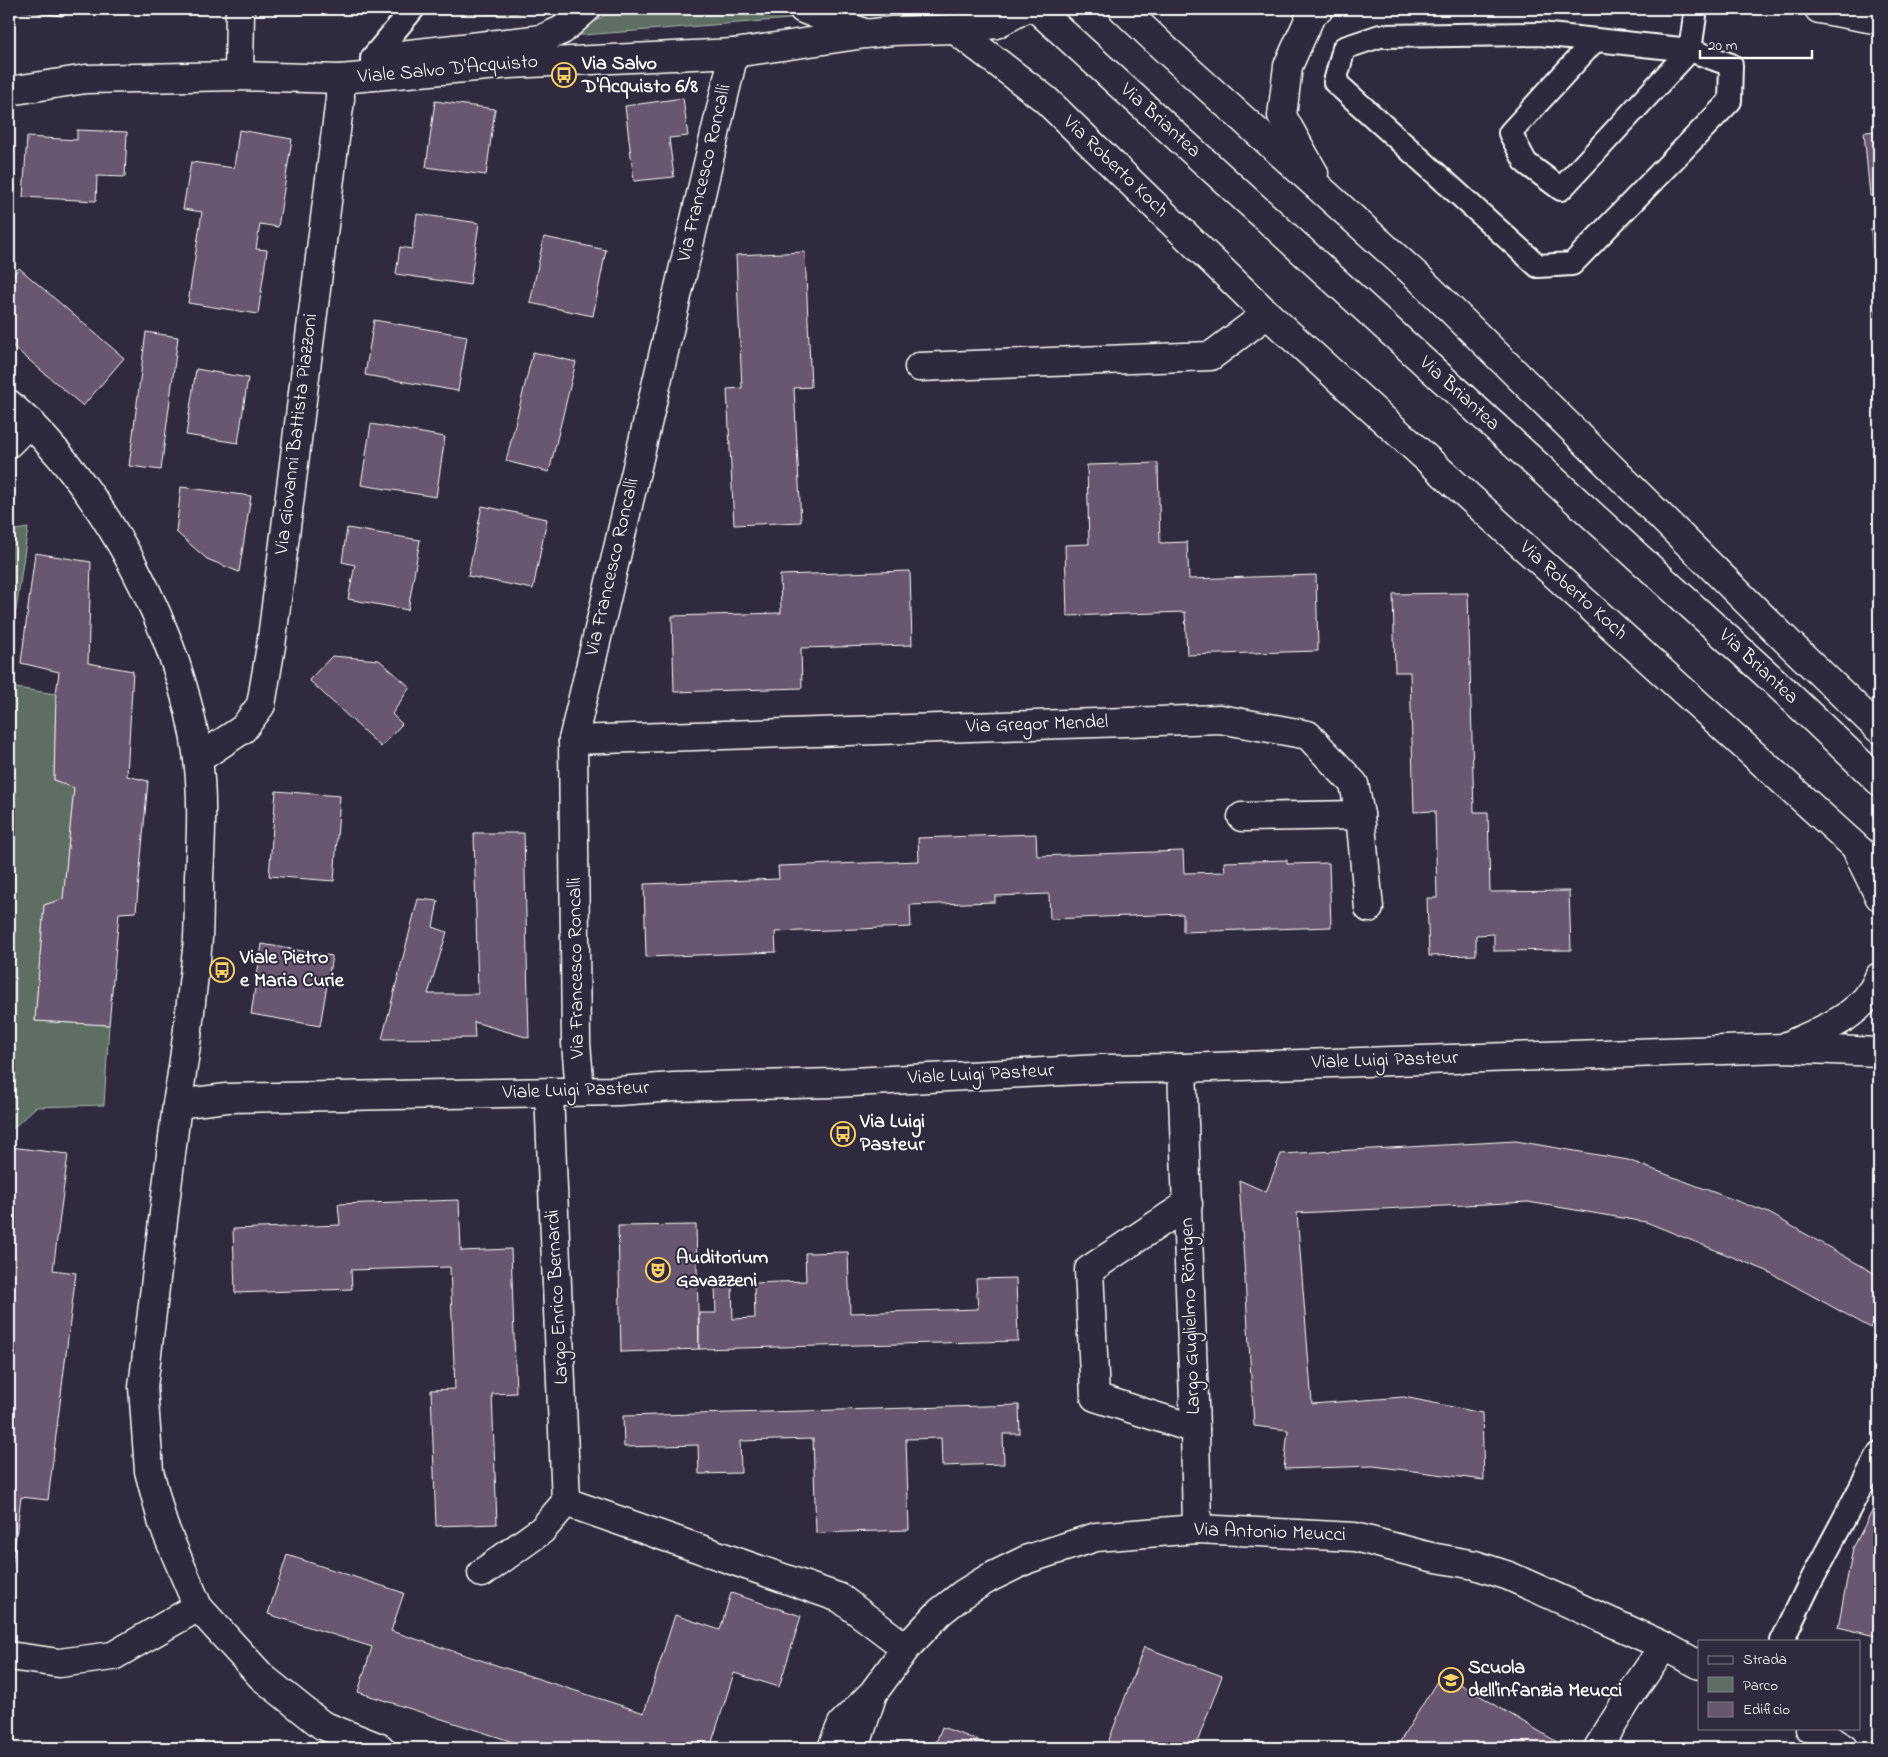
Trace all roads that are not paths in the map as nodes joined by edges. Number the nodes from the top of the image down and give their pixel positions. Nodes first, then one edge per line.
1 (240, 9) edge
2 (413, 9) edge
3 (586, 9) edge
4 (803, 9) edge
5 (1024, 9) edge
6 (1037, 9) edge
7 (1123, 9) edge
8 (1319, 9) edge
9 (1696, 9) edge
10 (1819, 9) edge
11 (1879, 20) edge
12 (954, 29) junction
13 (865, 34) junction
14 (1595, 40) junction
15 (1690, 50) junction
16 (734, 53) junction
17 (372, 58) junction
18 (239, 76) junction
19 (340, 79) junction
20 (9, 91) edge
21 (1326, 194) junction
22 (1266, 314) junction
23 (919, 367) dead end
24 (9, 404) edge
25 (30, 422) junction
26 (9, 443) edge
27 (1879, 729) edge
28 (573, 740) junction
29 (198, 759) junction
30 (1879, 782) edge
31 (1360, 815) junction
32 (1242, 817) dead end
33 (1855, 847) junction
34 (1879, 868) edge
35 (1879, 896) edge
36 (1369, 908) dead end
37 (1879, 978) edge
38 (1784, 1048) junction
39 (1879, 1052) edge
40 (1182, 1068) junction
41 (580, 1091) junction
42 (549, 1093) junction
43 (177, 1104) junction
44 (1188, 1204) junction
45 (1195, 1429) junction
46 (1879, 1453) edge
47 (566, 1502) junction
48 (1197, 1529) junction
49 (482, 1573) dead end
50 (198, 1606) junction
51 (1782, 1640) edge
52 (1664, 1646) junction
53 (906, 1648) junction
54 (9, 1656) edge
55 (1698, 1664) edge
56 (873, 1693) junction
57 (1813, 1730) edge
58 (380, 1748) edge
59 (832, 1748) edge
60 (855, 1748) edge
61 (1598, 1748) edge
62 (1844, 1748) edge

1 - 18 street
2 - 17 lane
3 - 17 street
4 - 13 street
5 - 12 street, Viale Salvo D'Acquisto
6 - 30 street, Via Briantea
7 - 21 street, Via Briantea
8 - 21 street, Via Briantea
9 - 15 lane
10 - 11 street
12 - 13 street, Viale Salvo D'Acquisto
12 - 22 street, Via Roberto Koch
13 - 16 street, Viale Salvo D'Acquisto
14 - 15 lane
14 - 15 lane
14 - 15 lane
16 - 19 street, Viale Salvo D'Acquisto
16 - 28 street, Via Francesco Roncalli
17 - 18 street
18 - 19 street, Viale Salvo D'Acquisto
18 - 20 street, Viale Salvo D'Acquisto
19 - 29 street, Via Giovanni Battista Piazzoni
21 - 27 street, Via Briantea
22 - 23 street
22 - 33 street, Via Roberto Koch
24 - 25 street
25 - 26 street
25 - 29 street
28 - 31 street, Via Gregor Mendel
28 - 41 street, Via Francesco Roncalli
29 - 43 street
31 - 32 street
31 - 36 street, Via Gregor Mendel
33 - 34 street, Via Roberto Koch
33 - 35 street
37 - 38 street, Viale Luigi Pasteur
38 - 39 street, Viale Luigi Pasteur
38 - 40 street, Viale Luigi Pasteur
40 - 41 street, Viale Luigi Pasteur
40 - 44 street, Largo Guglielmo Röntgen
41 - 42 street, Viale Luigi Pasteur
42 - 43 street, Viale Luigi Pasteur
42 - 47 street, Largo Enrico Bernardi
43 - 50 street
44 - 45 street, Largo Guglielmo Röntgen
44 - 45 street, Largo Guglielmo Röntgen
45 - 48 street, Largo Guglielmo Röntgen
46 - 51 lane
47 - 49 street
47 - 53 street
48 - 52 street, Via Antonio Meucci
48 - 53 street, Via Antonio Meucci
50 - 54 street
50 - 58 street
52 - 55 street, Via Antonio Meucci
52 - 61 street
53 - 56 street, Via Antonio Meucci
56 - 59 street, Via Antonio Meucci
56 - 60 street, Via Antonio Meucci
57 - 62 street

